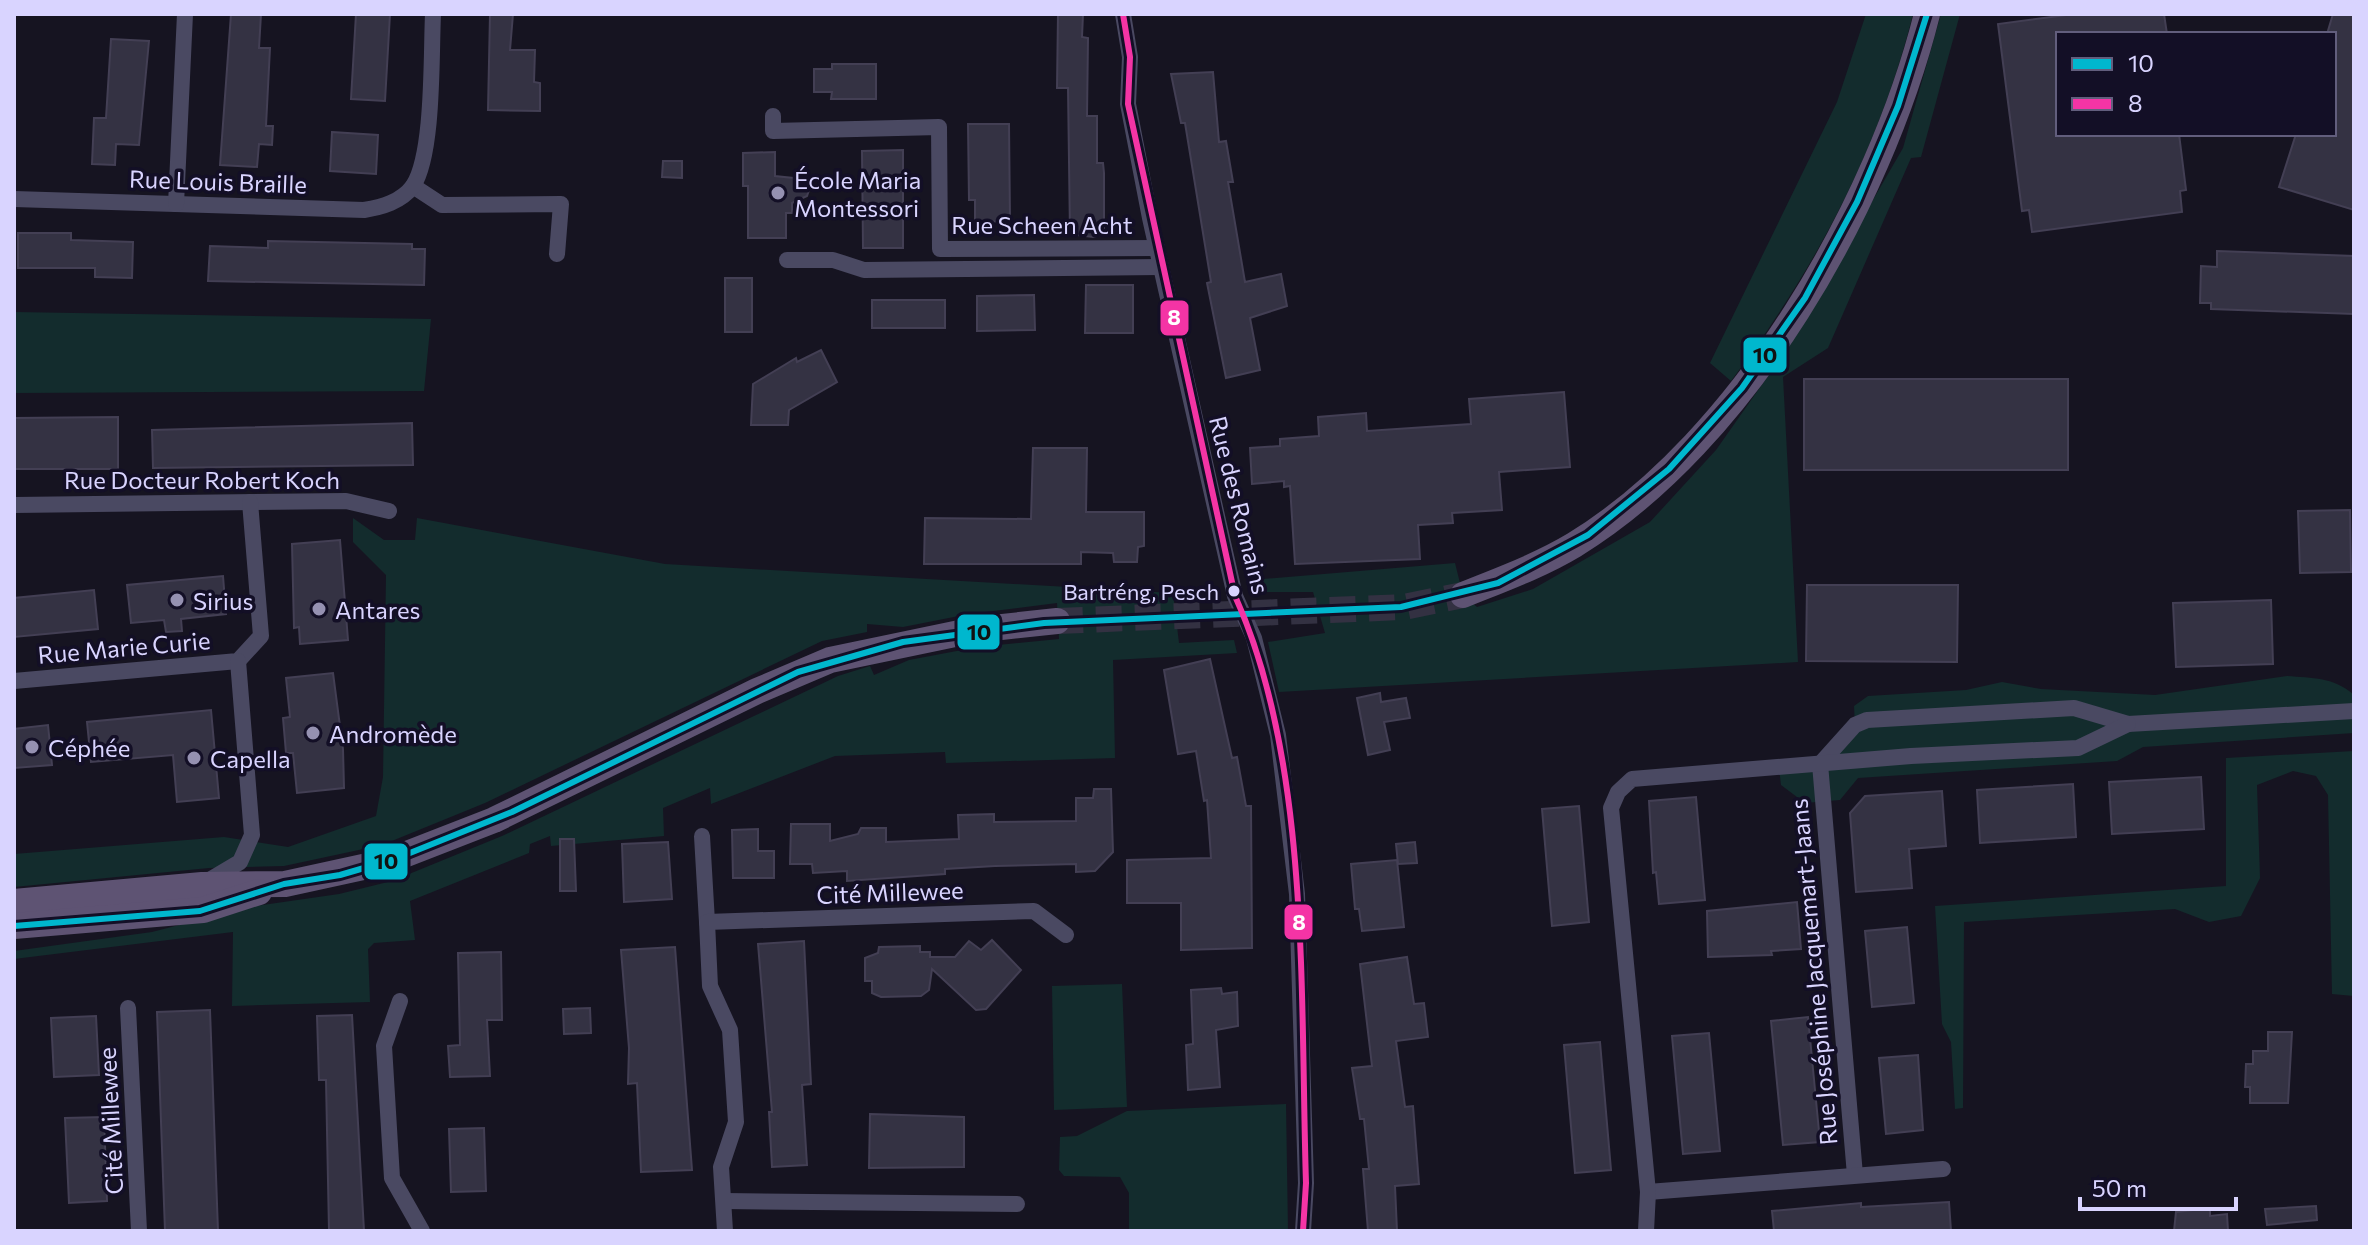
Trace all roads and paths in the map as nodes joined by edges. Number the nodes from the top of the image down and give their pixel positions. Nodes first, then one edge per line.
1 (185, 14) edge
2 (433, 14) edge
3 (1123, 14) edge
4 (1927, 14) edge
5 (773, 116) dead end
6 (413, 186) junction
7 (14, 199) edge
8 (176, 204) junction
9 (1157, 248) junction
10 (557, 254) dead end
11 (787, 260) dead end
12 (1161, 267) junction
13 (250, 502) junction
14 (14, 505) edge
15 (389, 511) dead end
16 (1463, 595) tunnel mouth
17 (1057, 621) tunnel mouth
18 (238, 661) junction
19 (14, 681) edge
20 (2354, 711) edge
21 (2128, 724) junction
22 (1820, 764) junction
23 (702, 836) dead end
24 (285, 884) junction
25 (202, 885) junction
26 (14, 902) edge
27 (707, 922) junction
28 (14, 926) edge
29 (1066, 935) dead end
30 (400, 1001) dead end
31 (128, 1008) dead end
32 (1943, 1169) dead end
33 (1855, 1175) junction
34 (1648, 1192) junction
35 (724, 1201) junction
36 (1017, 1204) dead end
37 (139, 1231) edge
38 (422, 1231) edge
39 (725, 1231) edge
40 (1303, 1231) edge
41 (1646, 1231) edge

1 - 8 street
2 - 6 street
3 - 9 street, Rue des Romains
4 - 16 main road
5 - 9 street, Rue Scheen Acht
6 - 8 street, Rue Louis Braille
6 - 10 street
7 - 8 street, Rue Louis Braille
9 - 12 street, Rue des Romains
11 - 12 street
12 - 40 street, Rue des Romains
13 - 14 street, Rue Docteur Robert Koch
13 - 15 street, Rue Docteur Robert Koch
13 - 18 street, Rue Marie Curie
17 - 24 main road
18 - 19 street, Rue Marie Curie
18 - 25 street, Rue Marie Curie
20 - 21 street
21 - 22 street
21 - 22 street
22 - 33 street, Rue Joséphine Jacquemart-Jaans
22 - 34 street
23 - 27 street
24 - 25 main road
24 - 28 main road
25 - 26 main road
27 - 29 street, Cité Millewee
27 - 35 street
30 - 38 street
31 - 37 street, Cité Millewee
32 - 33 street, Rue Joséphine Jacquemart-Jaans
33 - 34 street, Rue Joséphine Jacquemart-Jaans
34 - 41 street
35 - 36 street
35 - 39 street

